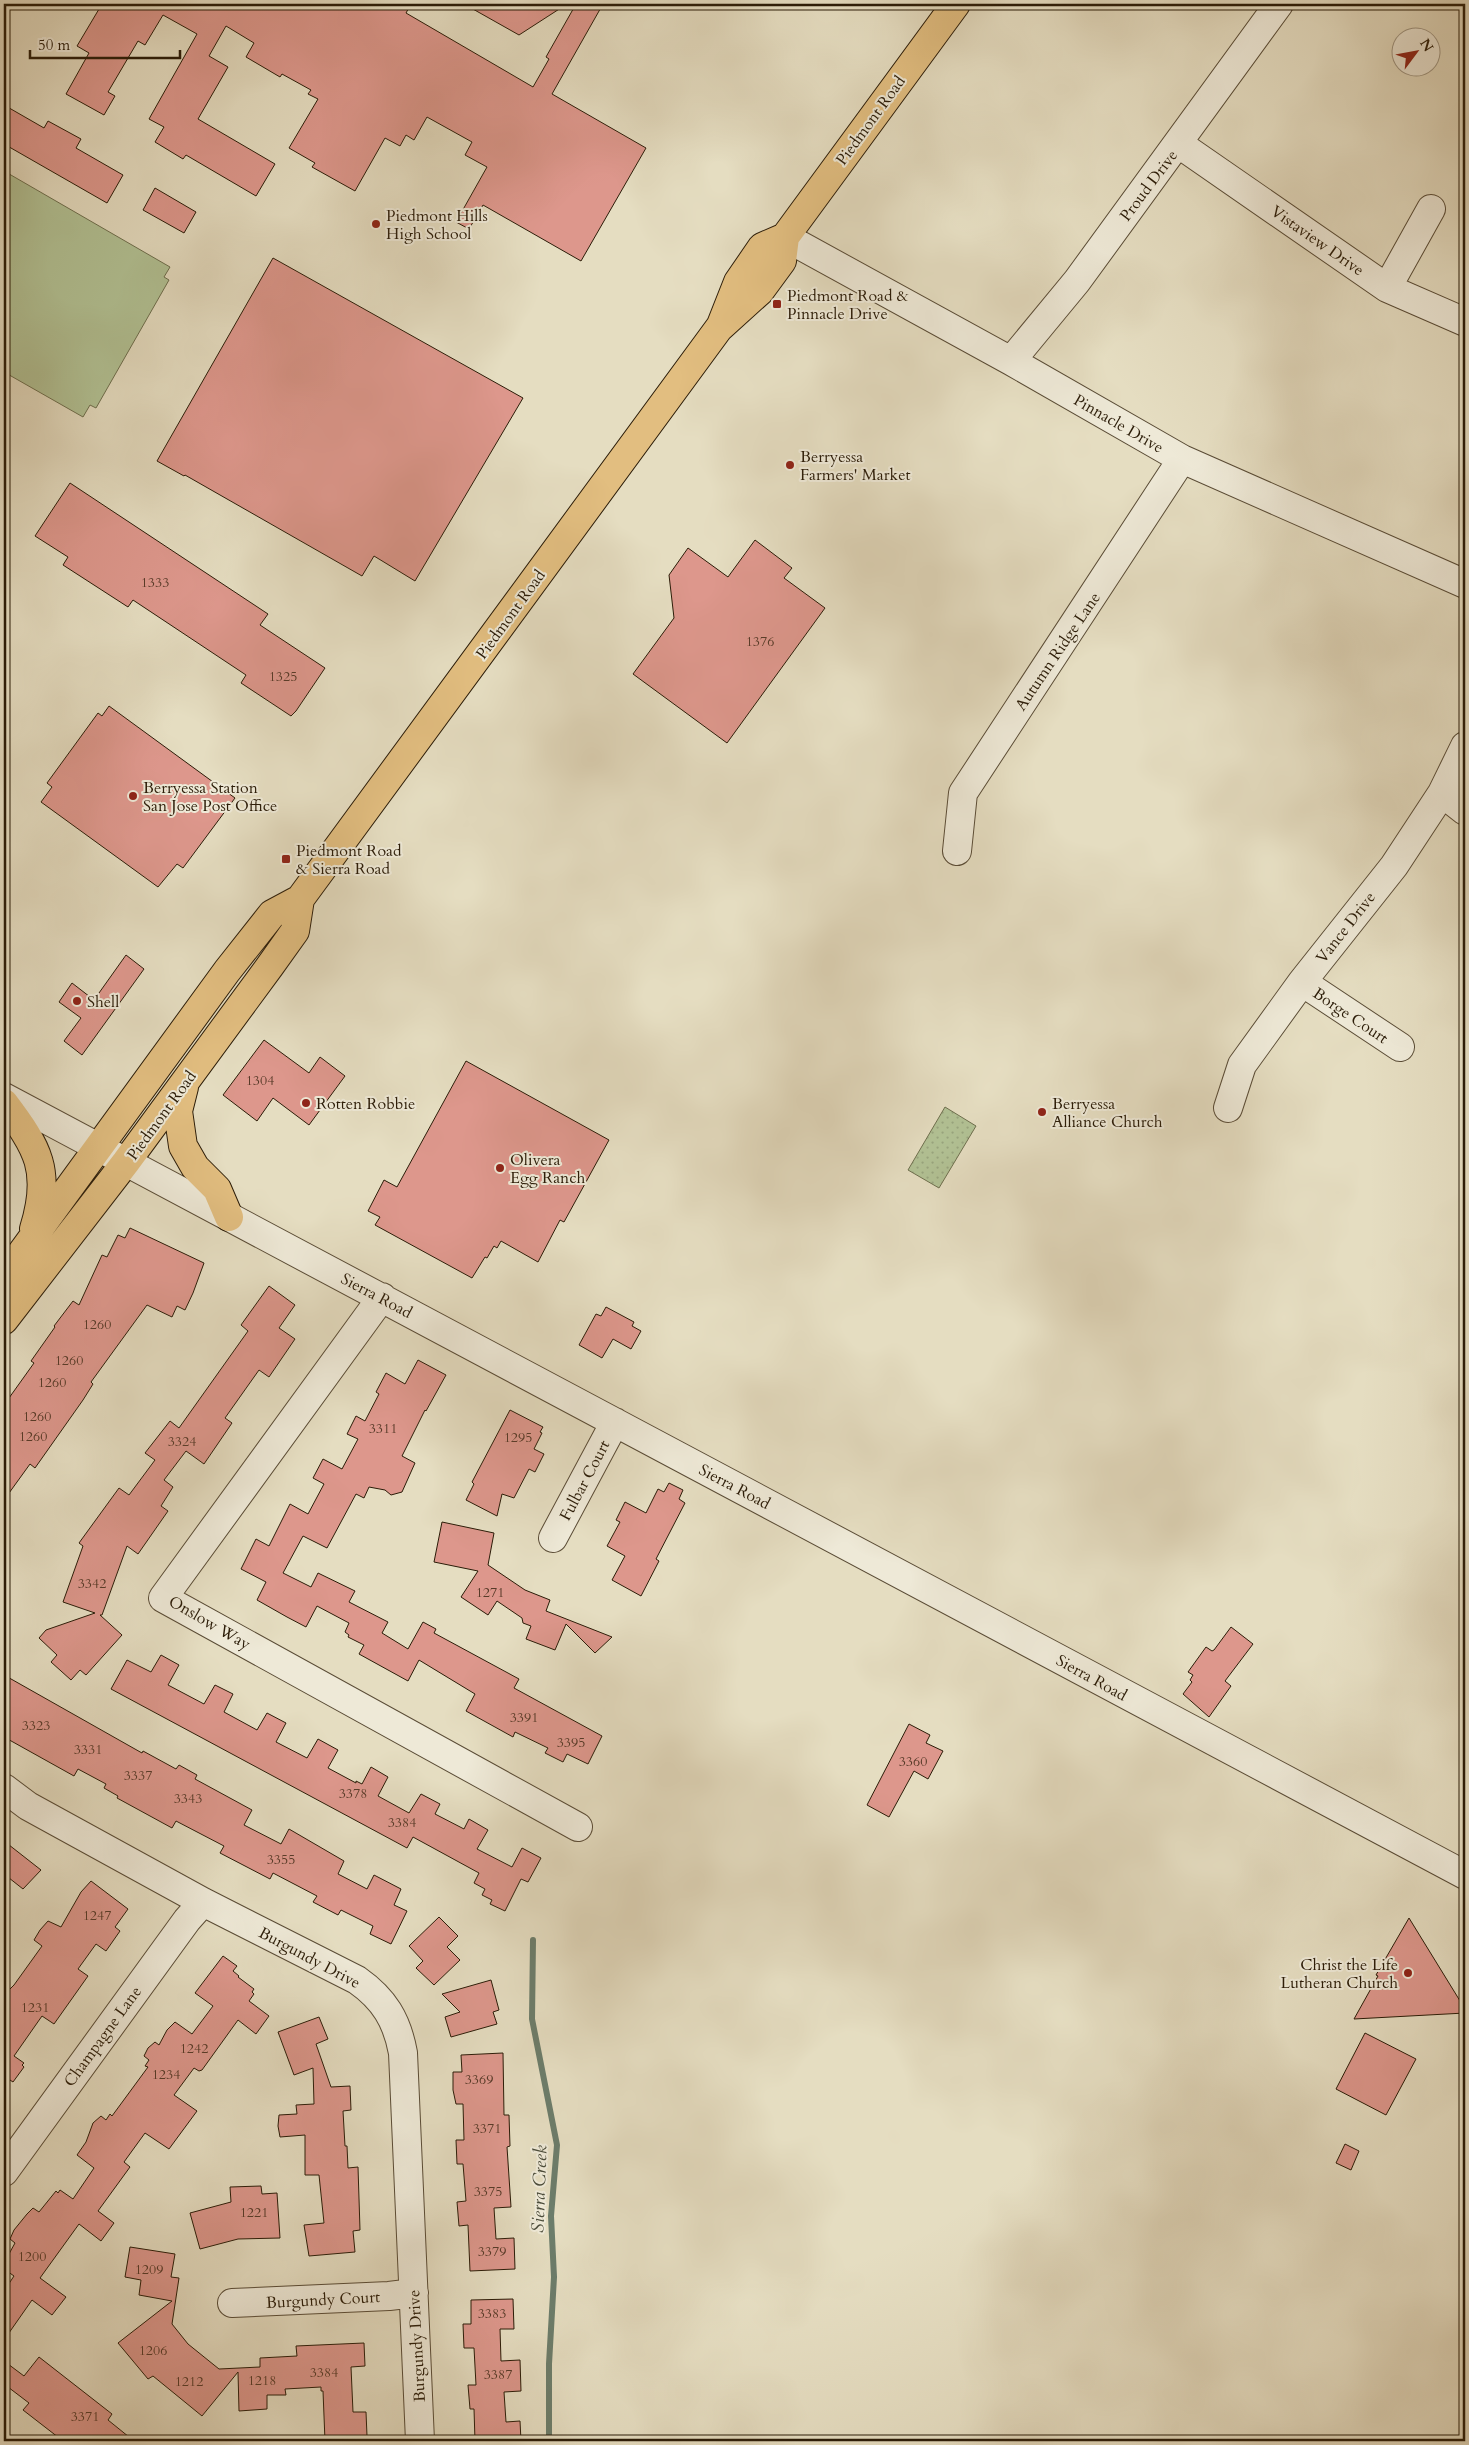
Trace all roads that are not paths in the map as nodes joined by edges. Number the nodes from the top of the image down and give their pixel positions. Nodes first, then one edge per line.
1 (956, 4) edge
2 (1279, 4) edge
3 (1179, 144) junction
4 (1431, 209) dead end
5 (785, 237) junction
6 (1387, 288) junction
7 (1465, 322) edge
8 (1011, 361) junction
9 (1182, 459) junction
10 (1465, 584) edge
11 (1465, 746) edge
12 (1442, 792) junction
13 (1465, 811) edge
14 (957, 851) dead end
15 (300, 899) junction
16 (1302, 982) junction
17 (1400, 1047) dead end
18 (185, 1083) junction
19 (4, 1098) edge
20 (4, 1103) edge
21 (1228, 1108) dead end
22 (98, 1146) junction
23 (126, 1162) junction
24 (228, 1217) junction
25 (28, 1244) junction
26 (4, 1277) edge
27 (382, 1298) junction
28 (4, 1320) edge
29 (615, 1422) junction
30 (553, 1538) dead end
31 (4, 1788) edge
32 (578, 1827) dead end
33 (1465, 1875) edge
34 (203, 1902) junction
35 (4, 2172) edge
36 (414, 2293) junction
37 (232, 2303) dead end
38 (420, 2441) edge

1 - 5 main road, Piedmont Road
2 - 3 street, Proud Drive
3 - 6 street, Vistaview Drive
3 - 8 street, Proud Drive
4 - 6 street
5 - 8 street, Pinnacle Drive
5 - 15 main road, Piedmont Road
6 - 7 street, Vistaview Drive
8 - 9 street, Pinnacle Drive
9 - 10 street, Pinnacle Drive
9 - 14 street, Autumn Ridge Lane
11 - 12 street, Vance Drive
12 - 13 street
12 - 16 street, Vance Drive
15 - 18 main road, Piedmont Road
15 - 22 main road, Piedmont Road
16 - 17 street, Borge Court
16 - 21 street, Vance Drive
18 - 23 main road, Piedmont Road
18 - 24 main road
19 - 22 street, Sierra Road
20 - 25 main road
22 - 23 street, Sierra Road
22 - 25 main road, Piedmont Road
23 - 24 street, Sierra Road
23 - 28 main road, Piedmont Road
24 - 27 street, Sierra Road
25 - 26 main road, Piedmont Road
27 - 29 street, Sierra Road
27 - 32 street, Onslow Way
29 - 30 street, Fulbar Court
29 - 33 street, Sierra Road
31 - 34 street, Burgundy Drive
34 - 35 street, Champagne Lane
34 - 36 street, Burgundy Drive
36 - 37 street, Burgundy Court
36 - 38 street, Burgundy Drive

